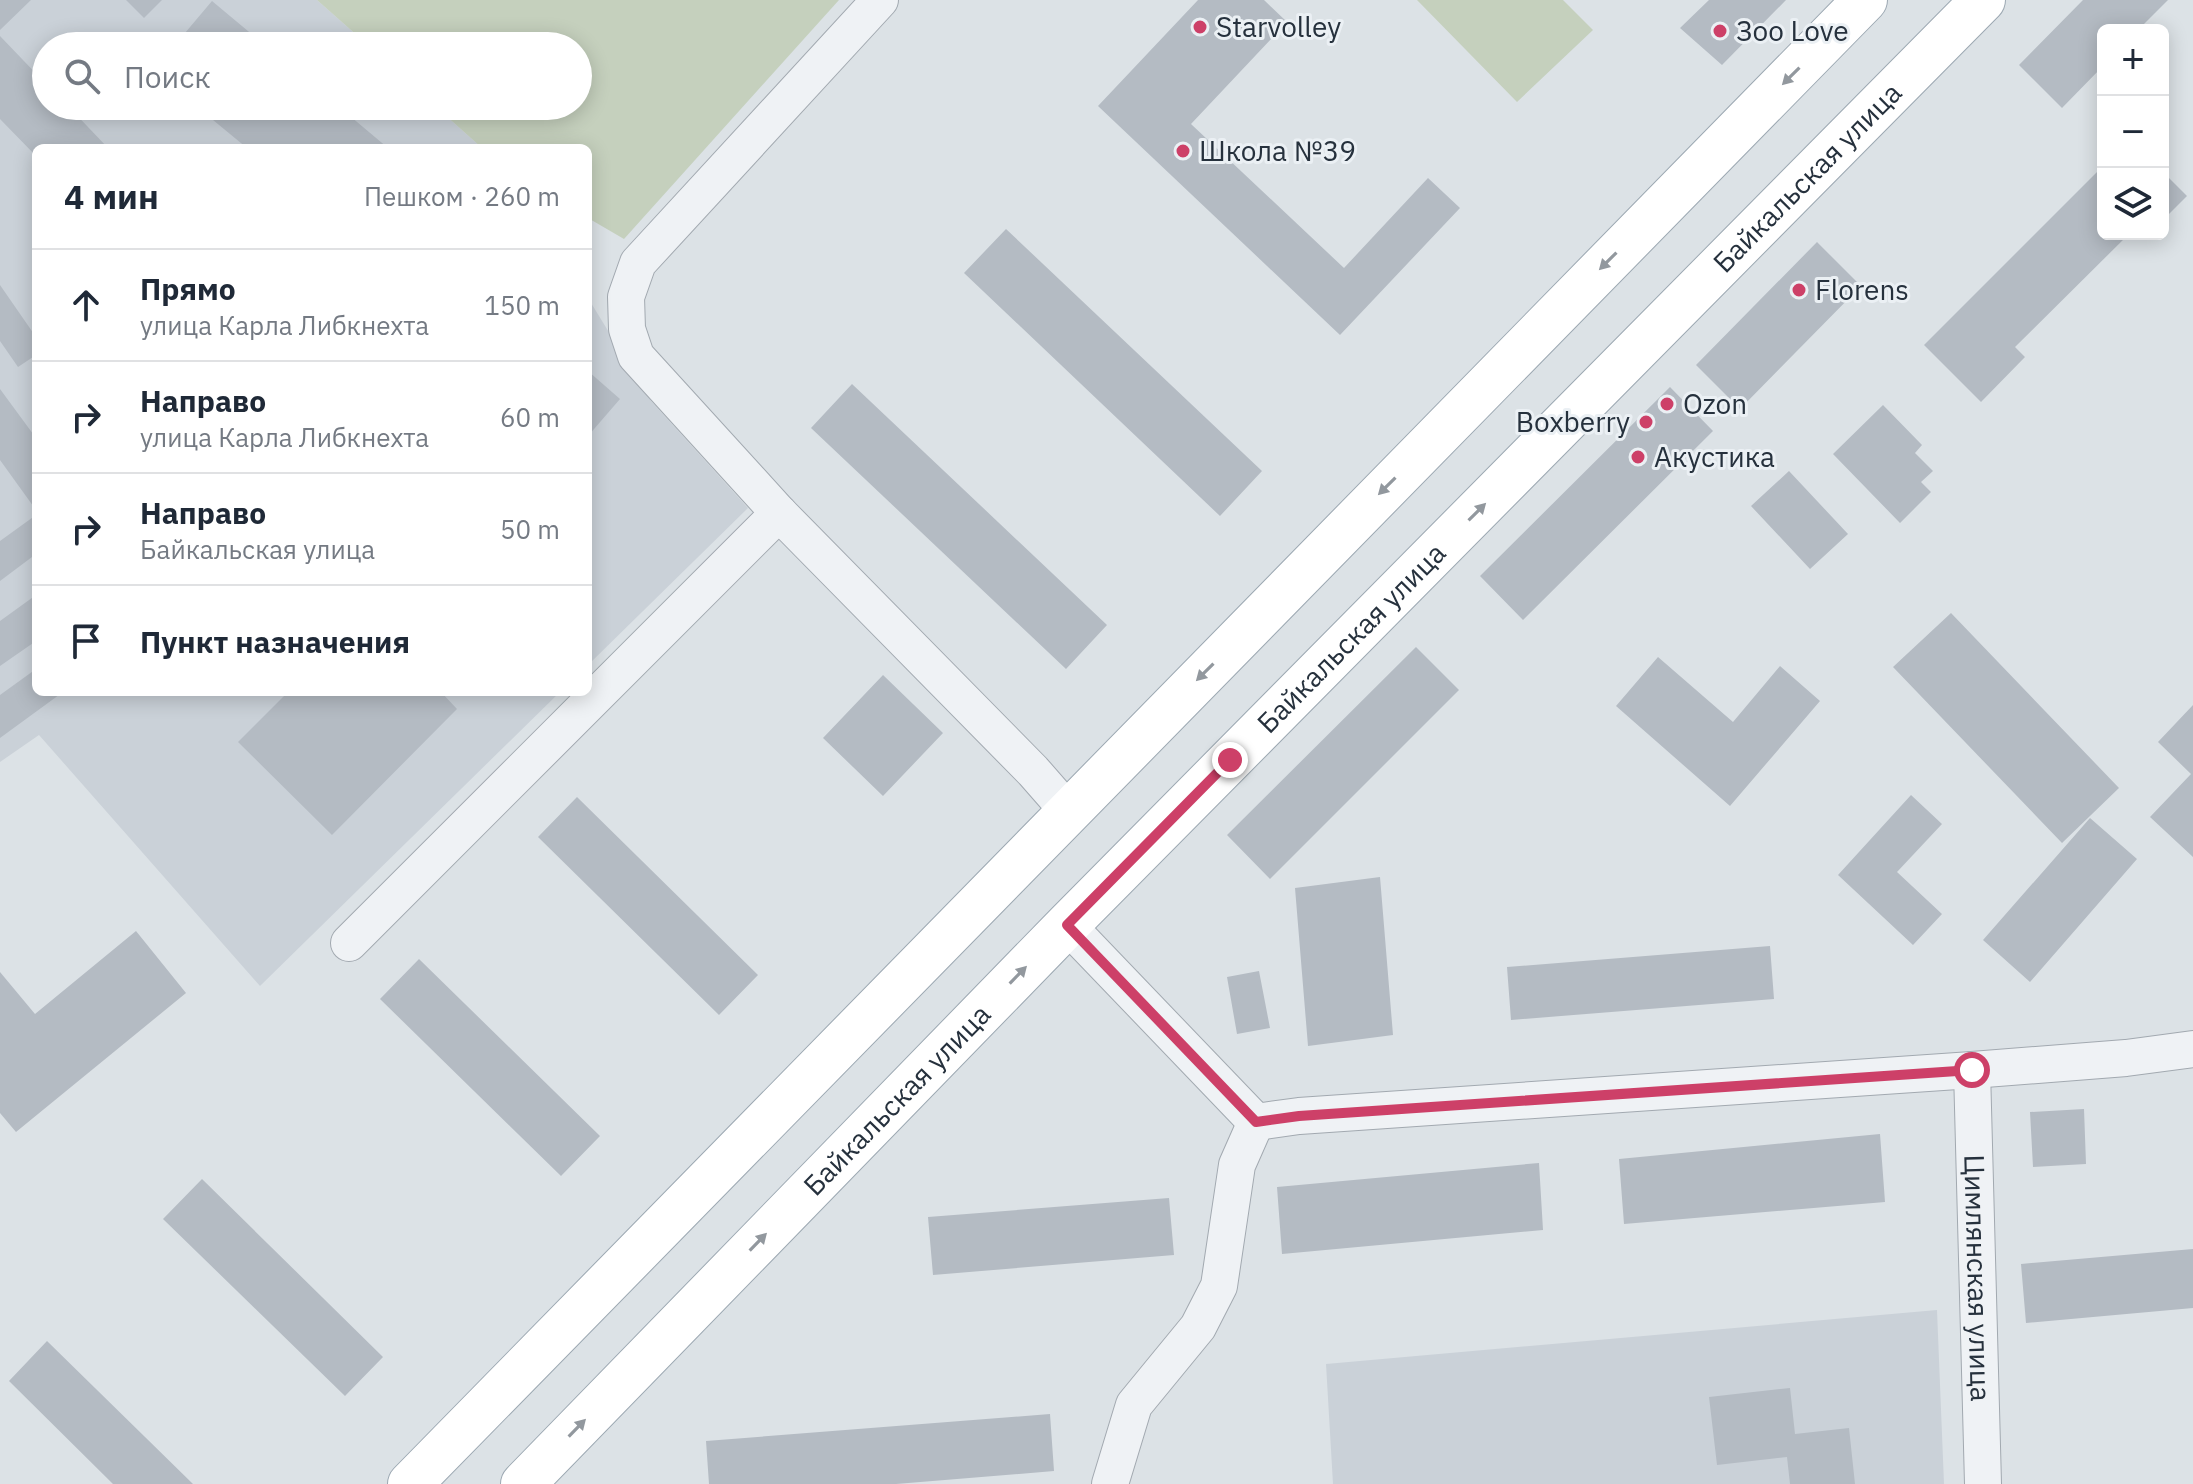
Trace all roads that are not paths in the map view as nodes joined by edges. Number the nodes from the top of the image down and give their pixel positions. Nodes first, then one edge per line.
1 (880, 0) edge
2 (1865, 0) edge
3 (1983, 0) edge
4 (779, 513) junction
5 (1068, 811) junction
6 (1067, 925) junction
7 (349, 943) dead end
8 (2193, 1049) edge
9 (1972, 1070) junction
10 (1256, 1122) junction
11 (410, 1484) edge
12 (523, 1484) edge
13 (1110, 1484) edge
14 (1983, 1484) edge

1 - 4 street
2 -> 5 main road
6 -> 3 main road, Байкальская улица
4 - 5 street
4 - 7 street
5 - 11 main road
6 - 10 street
12 -> 6 main road, Байкальская улица
8 - 9 street
9 - 10 street
9 - 14 street, Цимлянская улица
10 - 13 street

